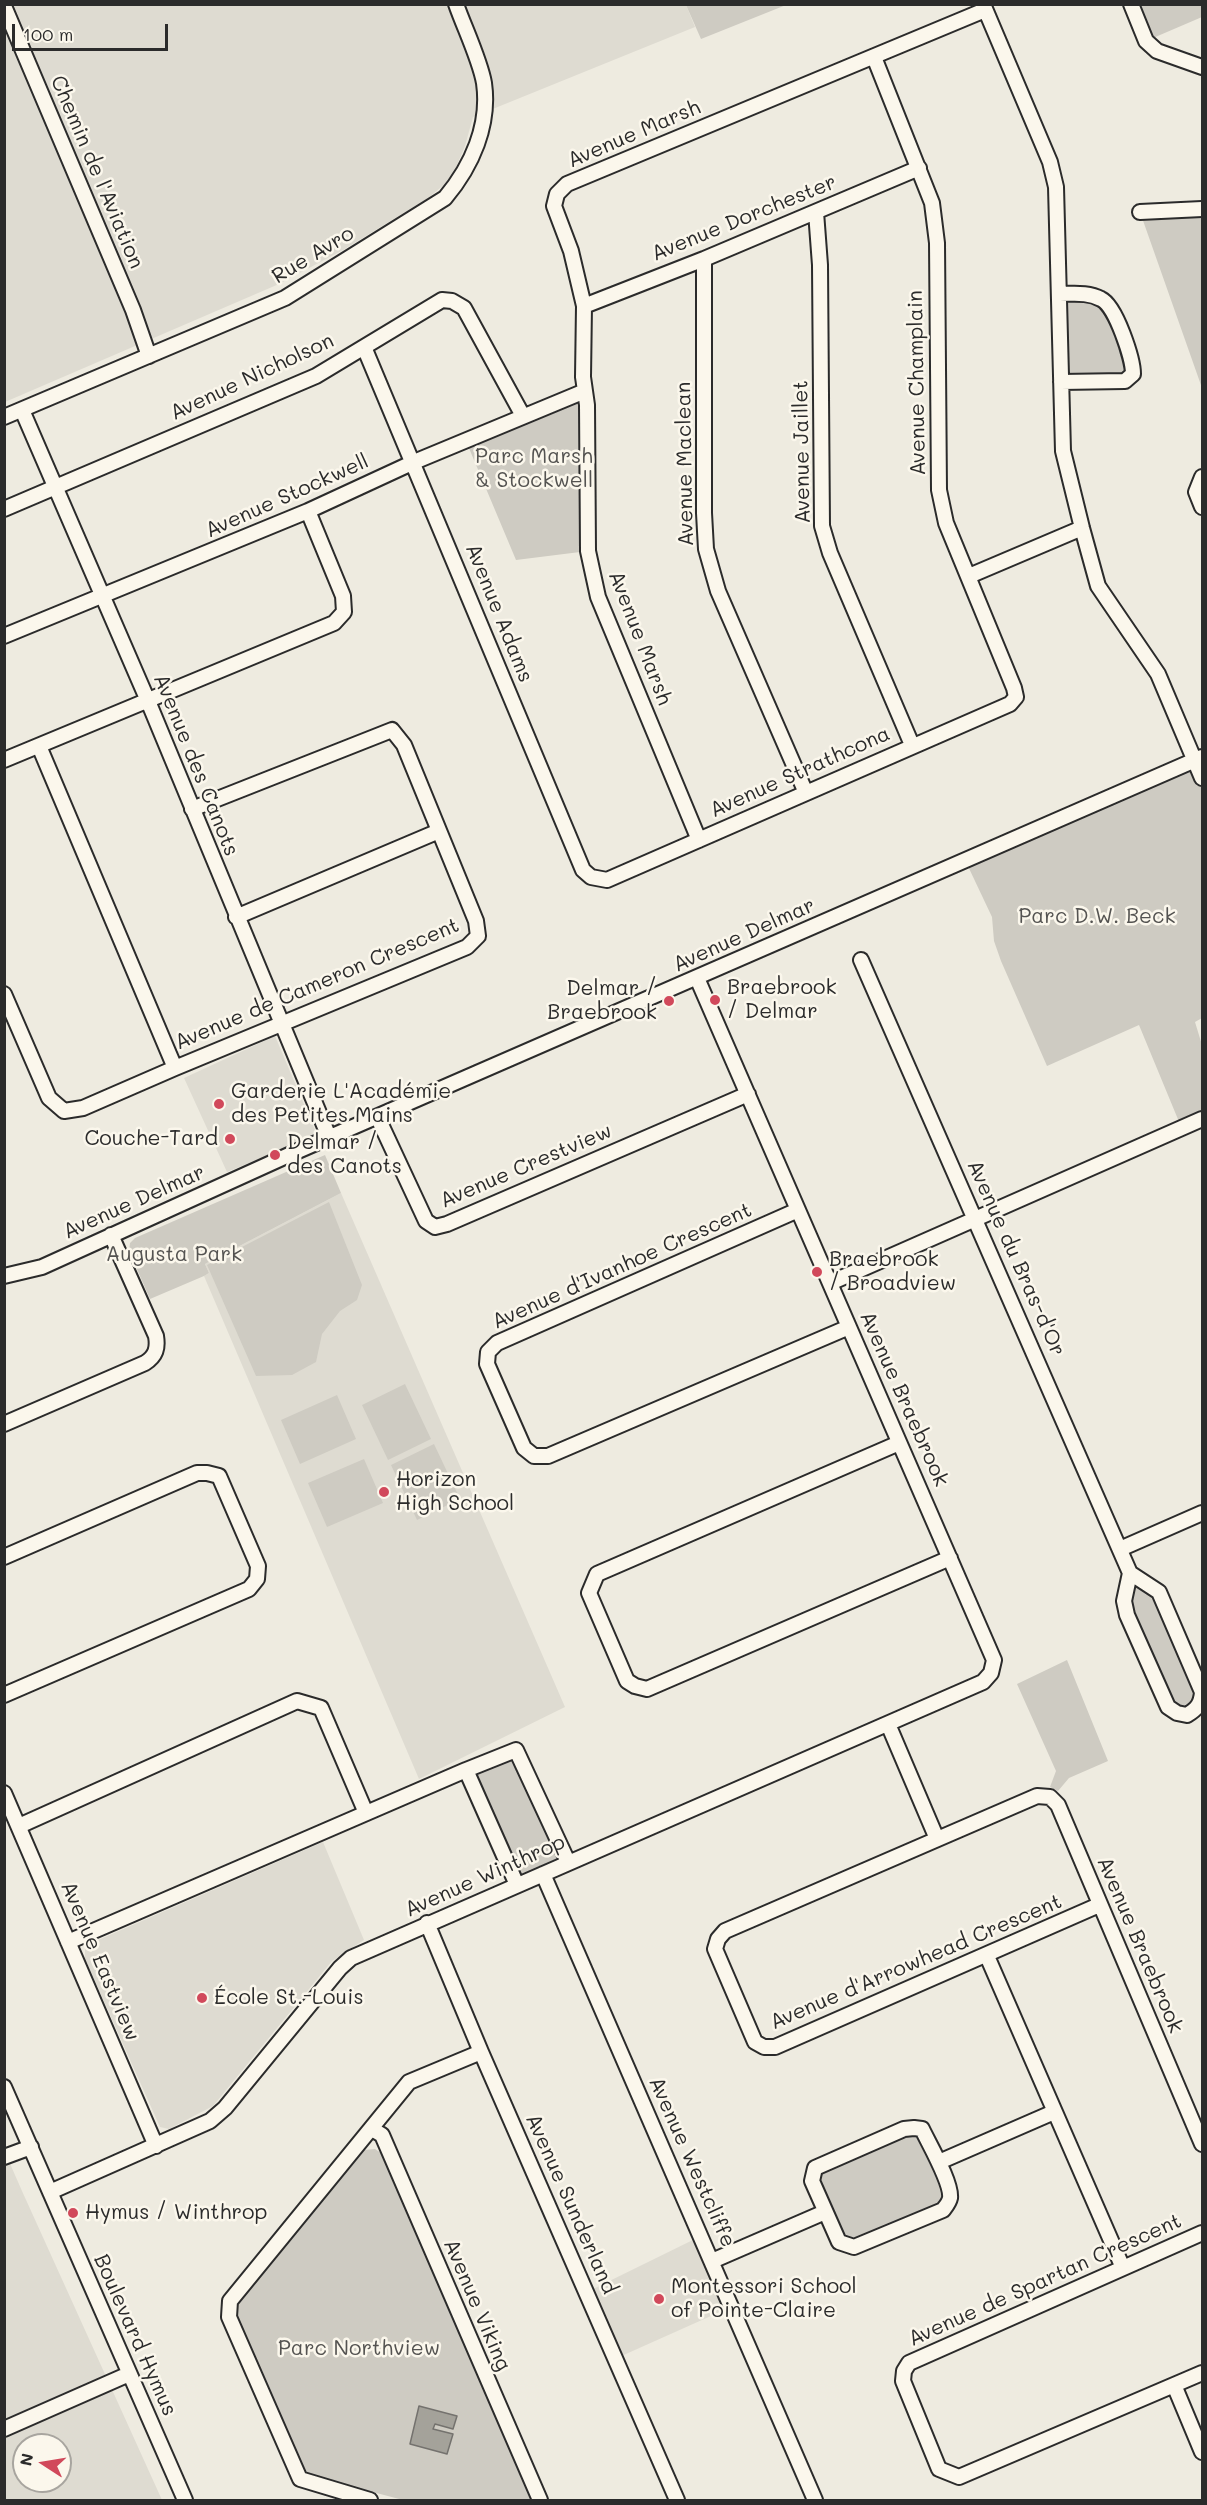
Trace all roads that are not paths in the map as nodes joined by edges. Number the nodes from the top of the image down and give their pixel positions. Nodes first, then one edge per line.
1 (456, 4) edge
2 (1131, 4) edge
3 (4, 6) edge
4 (984, 7) edge
5 (874, 57) junction
6 (1203, 67) edge
7 (919, 168) junction
8 (1203, 209) edge
9 (816, 212) junction
10 (1140, 212) dead end
11 (704, 259) junction
12 (1060, 294) junction
13 (584, 306) junction
14 (364, 348) junction
15 (148, 356) junction
16 (1061, 382) junction
17 (585, 391) junction
18 (22, 410) junction
19 (523, 416) junction
20 (4, 417) edge
21 (414, 462) junction
22 (1203, 477) edge
23 (56, 487) junction
24 (1203, 507) edge
25 (4, 509) edge
26 (308, 512) junction
27 (1082, 528) junction
28 (969, 576) junction
29 (102, 598) junction
30 (4, 636) edge
31 (148, 701) junction
32 (1010, 704) joint
33 (912, 745) junction
34 (39, 746) junction
35 (1199, 759) edge
36 (4, 760) edge
37 (1203, 778) edge
38 (806, 793) junction
39 (192, 809) junction
40 (439, 831) junction
41 (699, 840) junction
42 (607, 880) joint
43 (236, 917) junction
44 (861, 960) dead end
45 (698, 978) junction
46 (5, 997) edge
47 (281, 1024) junction
48 (175, 1068) junction
49 (748, 1094) junction
50 (378, 1118) junction
51 (1203, 1119) edge
52 (329, 1137) junction
53 (798, 1210) junction
54 (975, 1220) junction
55 (111, 1235) junction
56 (4, 1276) edge
57 (830, 1283) junction
58 (849, 1327) junction
59 (4, 1424) edge
60 (899, 1443) junction
61 (1203, 1513) edge
62 (1119, 1550) junction
63 (4, 1557) edge
64 (950, 1558) junction
65 (1130, 1573) junction
66 (992, 1673) joint
67 (4, 1695) edge
68 (888, 1724) junction
69 (466, 1770) junction
70 (4, 1793) edge
71 (1050, 1797) joint
72 (366, 1813) junction
73 (19, 1826) junction
74 (937, 1839) junction
75 (568, 1862) junction
76 (543, 1874) junction
77 (517, 1885) junction
78 (1099, 1905) junction
79 (427, 1923) junction
80 (68, 1942) junction
81 (987, 1956) junction
82 (481, 2052) junction
83 (4, 2087) edge
84 (1054, 2112) junction
85 (372, 2129) junction
86 (1203, 2144) edge
87 (156, 2146) junction
88 (31, 2147) junction
89 (4, 2157) edge
90 (939, 2162) junction
91 (50, 2192) junction
92 (825, 2212) junction
93 (1203, 2233) edge
94 (712, 2261) junction
95 (1123, 2268) junction
96 (1203, 2373) edge
97 (129, 2374) junction
98 (1174, 2385) junction
99 (4, 2429) edge
100 (1203, 2452) edge
101 (185, 2500) edge
102 (370, 2500) edge
103 (540, 2500) edge
104 (677, 2500) edge
105 (814, 2500) edge

1 - 15 street, Rue Avro
2 - 6 street
3 - 15 street, Chemin de l'Aviation
4 - 5 street, Avenue Marsh
4 - 12 street
5 - 7 street, Avenue Champlain
5 - 13 street, Avenue Marsh
7 - 9 street, Avenue Dorchester
7 - 28 street, Avenue Champlain
8 - 10 street
9 - 11 street, Avenue Dorchester
9 - 33 street, Avenue Jaillet
11 - 13 street, Avenue Dorchester
11 - 38 street, Avenue Maclean
12 - 16 street
12 - 16 street
13 - 17 street, Avenue Marsh
14 - 19 street, Avenue Nicholson
14 - 21 street, Avenue Adams
14 - 23 street, Avenue Nicholson
15 - 18 street, Rue Avro
16 - 27 street
17 - 19 street, Avenue Stockwell
17 - 41 street, Avenue Marsh
18 - 20 street, Rue Avro
18 - 23 street, Avenue des Canots
19 - 21 street, Avenue Stockwell
21 - 26 street, Avenue Stockwell
21 - 42 street, Avenue Adams
22 - 24 street
23 - 25 street, Avenue Nicholson
23 - 29 street, Avenue des Canots
26 - 29 street, Avenue Stockwell
26 - 31 street
27 - 28 street
27 - 35 street
28 - 32 street, Avenue Champlain
29 - 30 street, Avenue Stockwell
29 - 31 street, Avenue des Canots
31 - 34 street
31 - 39 street, Avenue des Canots
32 - 33 street, Avenue Strathcona
33 - 38 street, Avenue Strathcona
34 - 36 street
34 - 48 street
35 - 37 street
35 - 45 street, Avenue Delmar
38 - 41 street, Avenue Strathcona
39 - 40 street, Avenue de Cameron Crescent
39 - 43 street, Avenue des Canots
40 - 43 street
40 - 47 street, Avenue de Cameron Crescent
41 - 42 street, Avenue Strathcona
43 - 47 street, Avenue des Canots
44 - 54 street, Avenue du Bras-d'Or
45 - 49 street, Avenue Braebrook
45 - 50 street, Avenue Delmar
46 - 48 street, Avenue de Cameron Crescent
47 - 48 street, Avenue de Cameron Crescent
47 - 52 street, Avenue des Canots
49 - 50 street, Avenue Crestview
49 - 53 street, Avenue Braebrook
50 - 52 street, Avenue Delmar
51 - 54 street
52 - 55 street, Avenue Delmar
53 - 57 street, Avenue Braebrook
53 - 58 street, Avenue d'Ivanhoe Crescent
54 - 57 street
54 - 62 street, Avenue du Bras-d'Or
55 - 56 street, Avenue Delmar
55 - 59 street
57 - 58 street, Avenue Braebrook
58 - 60 street, Avenue Braebrook
60 - 64 street, Avenue Braebrook
60 - 64 street
61 - 62 street
62 - 65 street, Avenue du Bras-d'Or
63 - 67 street
64 - 66 street, Avenue Braebrook
65 - 65 street
66 - 68 street, Avenue Winthrop
68 - 74 street
68 - 75 street, Avenue Winthrop
69 - 72 street
69 - 75 street
69 - 77 street
70 - 73 street, Avenue Eastview
71 - 74 street, Avenue d'Arrowhead Crescent
71 - 78 street, Avenue Braebrook
72 - 73 street
72 - 80 street
73 - 80 street, Avenue Eastview
74 - 81 street, Avenue d'Arrowhead Crescent
75 - 76 street, Avenue Winthrop
76 - 77 street, Avenue Winthrop
76 - 94 street, Avenue Westcliffe
77 - 79 street, Avenue Winthrop
78 - 81 street, Avenue d'Arrowhead Crescent
78 - 86 street, Avenue Braebrook
79 - 82 street, Avenue Sunderland
79 - 87 street, Avenue Winthrop
80 - 87 street, Avenue Eastview
81 - 84 street
82 - 85 street
82 - 104 street, Avenue Sunderland
83 - 88 street, Boulevard Hymus
84 - 90 street
84 - 95 street
85 - 102 street
85 - 103 street, Avenue Viking
87 - 91 street, Avenue Winthrop
88 - 89 street
88 - 91 street, Boulevard Hymus
90 - 92 street
90 - 92 street
91 - 97 street, Boulevard Hymus
92 - 94 street
93 - 95 street, Avenue de Spartan Crescent
94 - 105 street, Avenue Westcliffe
95 - 98 street, Avenue de Spartan Crescent
96 - 98 street, Avenue de Spartan Crescent
97 - 99 street
97 - 101 street, Boulevard Hymus
98 - 100 street

